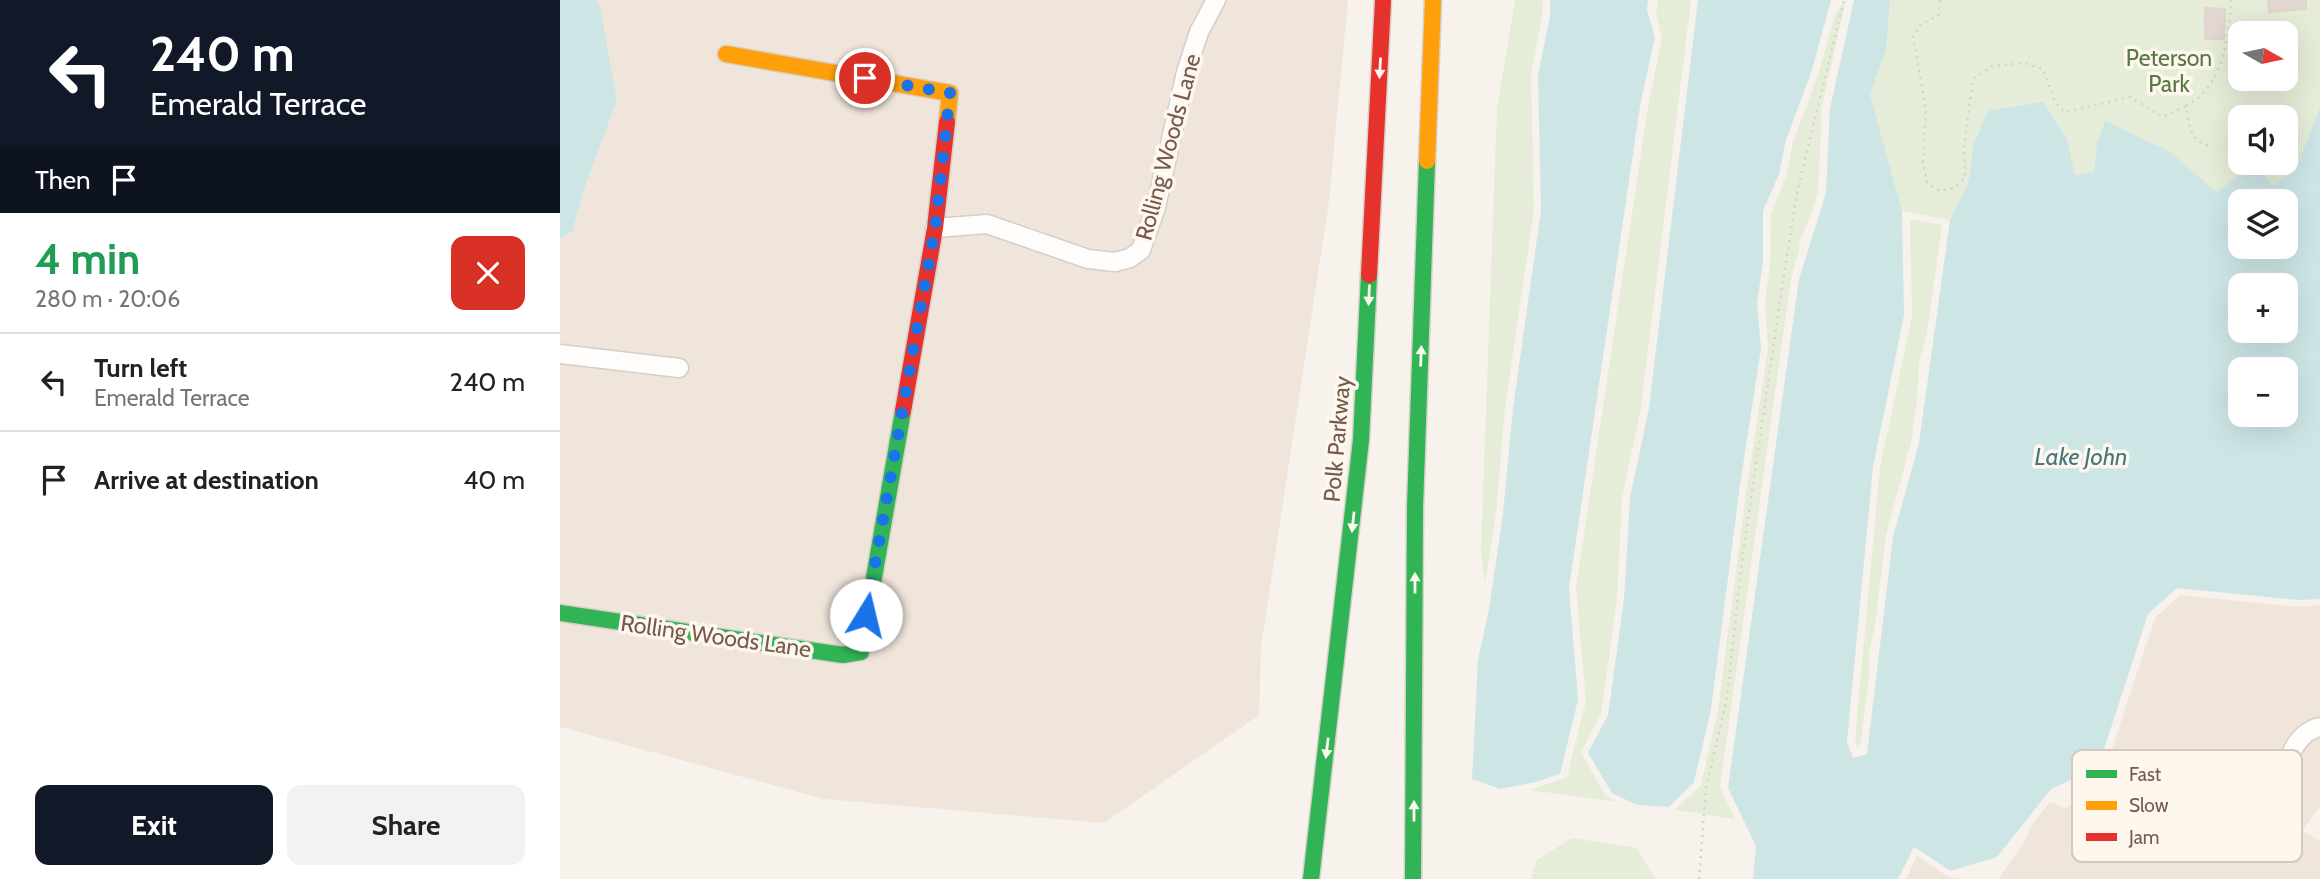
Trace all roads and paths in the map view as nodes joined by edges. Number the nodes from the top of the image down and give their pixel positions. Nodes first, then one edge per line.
1 (1216, 0) edge
2 (1383, 0) edge
3 (1433, 0) edge
4 (1844, 0) edge
5 (1940, 0) edge
6 (2231, 0) edge
7 (726, 54) dead end
8 (2186, 106) junction
9 (2209, 146) dead end
10 (935, 228) junction
11 (560, 354) edge
12 (679, 368) dead end
13 (560, 613) edge
14 (2320, 727) edge
15 (2292, 750) edge
16 (1311, 879) edge
17 (1413, 879) edge
18 (1699, 879) edge

1 - 10 street, Rolling Woods Lane
2 -> 16 main road, Polk Parkway
17 -> 3 main road
4 - 18 path
5 - 8 path
6 - 8 path
7 - 10 main road, Rolling Woods Lane
8 - 9 path
10 - 13 main road, Rolling Woods Lane
11 - 12 street
14 - 15 street

